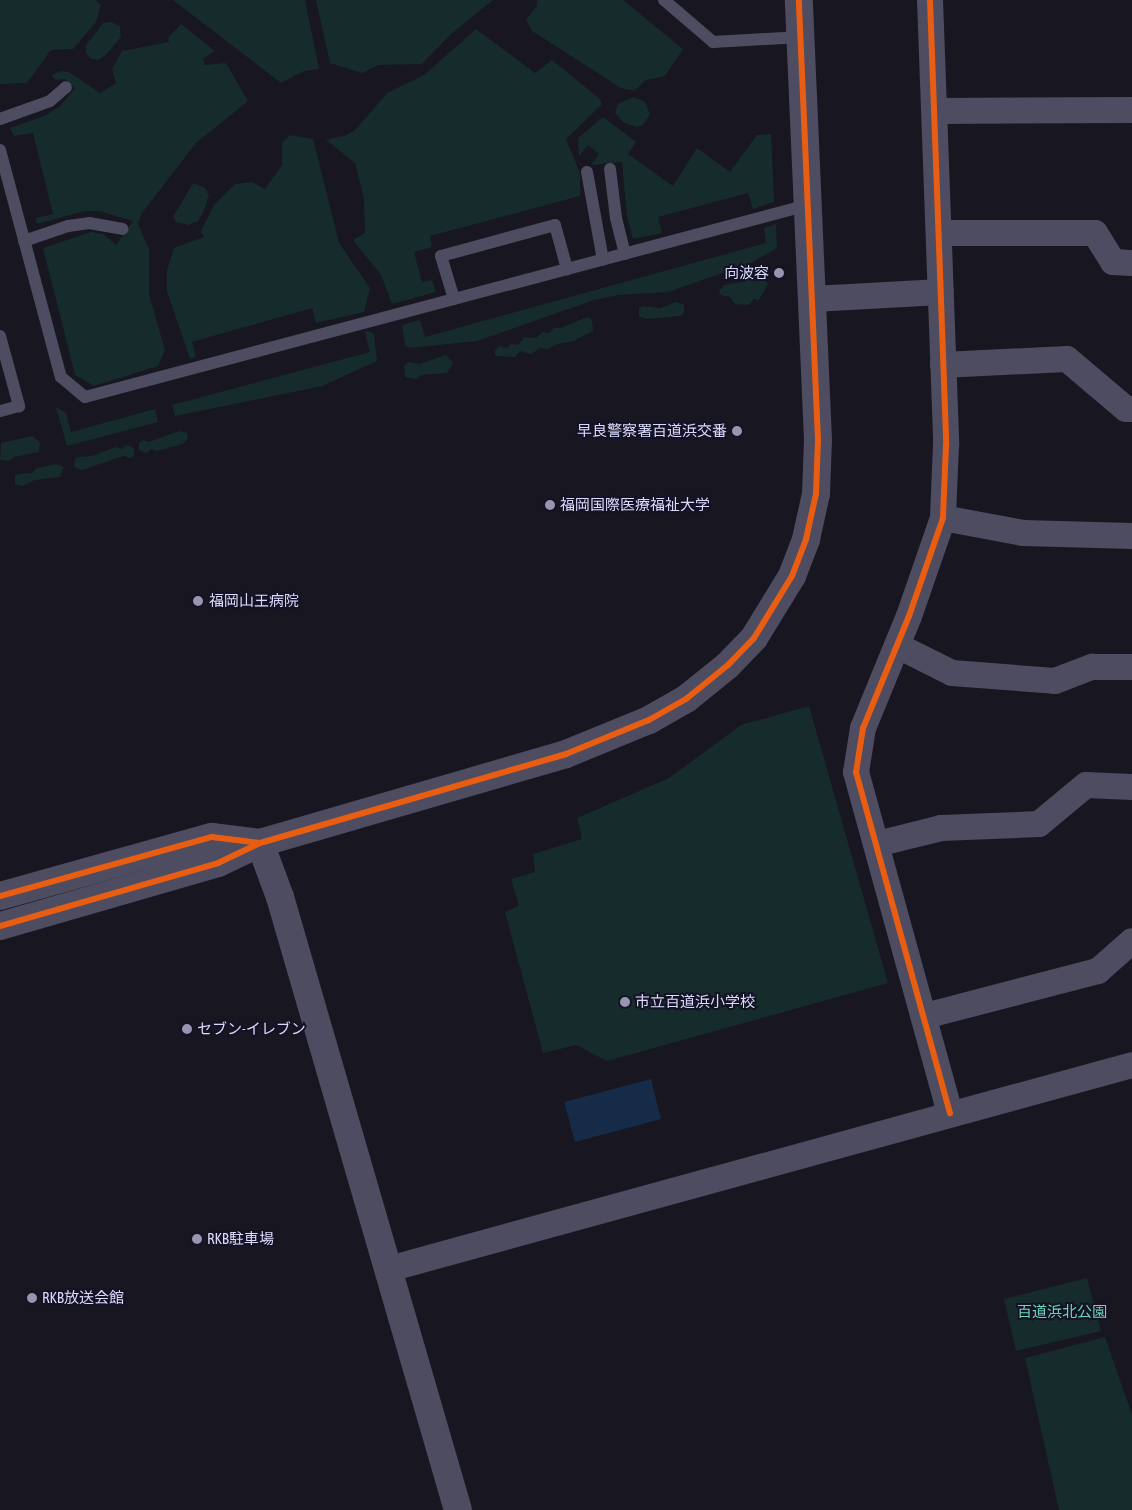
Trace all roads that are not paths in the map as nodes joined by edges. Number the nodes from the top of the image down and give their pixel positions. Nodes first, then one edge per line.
1 (664, 0) edge
2 (799, 0) edge
3 (930, 0) edge
4 (800, 37) junction
5 (66, 87) dead end
6 (1132, 110) edge
7 (935, 111) junction
8 (0, 119) edge
9 (0, 150) edge
10 (610, 169) dead end
11 (587, 172) dead end
12 (808, 205) junction
13 (122, 229) dead end
14 (939, 233) junction
15 (24, 240) junction
16 (625, 254) junction
17 (604, 260) junction
18 (1132, 263) edge
19 (567, 269) junction
20 (941, 292) junction
21 (454, 299) junction
22 (813, 299) junction
23 (0, 336) edge
24 (943, 365) junction
25 (1132, 409) edge
26 (0, 411) edge
27 (943, 518) junction
28 (1132, 536) edge
29 (898, 646) junction
30 (1132, 667) edge
31 (1132, 786) edge
32 (260, 843) junction
33 (877, 844) junction
34 (0, 896) edge
35 (0, 926) edge
36 (1132, 941) edge
37 (925, 1016) junction
38 (1132, 1065) edge
39 (950, 1113) junction
40 (389, 1269) junction
41 (458, 1510) edge

1 - 4 lane
2 - 4 street
3 - 7 street
4 - 12 street
5 - 8 lane
6 - 7 street
7 - 14 street
9 - 15 lane
10 - 16 lane
11 - 17 lane
12 - 16 lane
12 - 22 street
13 - 15 lane
14 - 18 street
14 - 20 street
15 - 21 lane
16 - 17 lane
17 - 19 lane
19 - 21 lane
19 - 21 lane
20 - 22 street
20 - 24 street
22 - 32 street
23 - 26 lane
24 - 25 street
24 - 27 street
27 - 28 street
27 - 29 street
29 - 30 street
29 - 33 street
31 - 33 street
32 - 34 street
32 - 35 street
32 - 40 street
33 - 37 street
36 - 37 street
37 - 39 street
38 - 39 street
39 - 40 street
40 - 41 street

